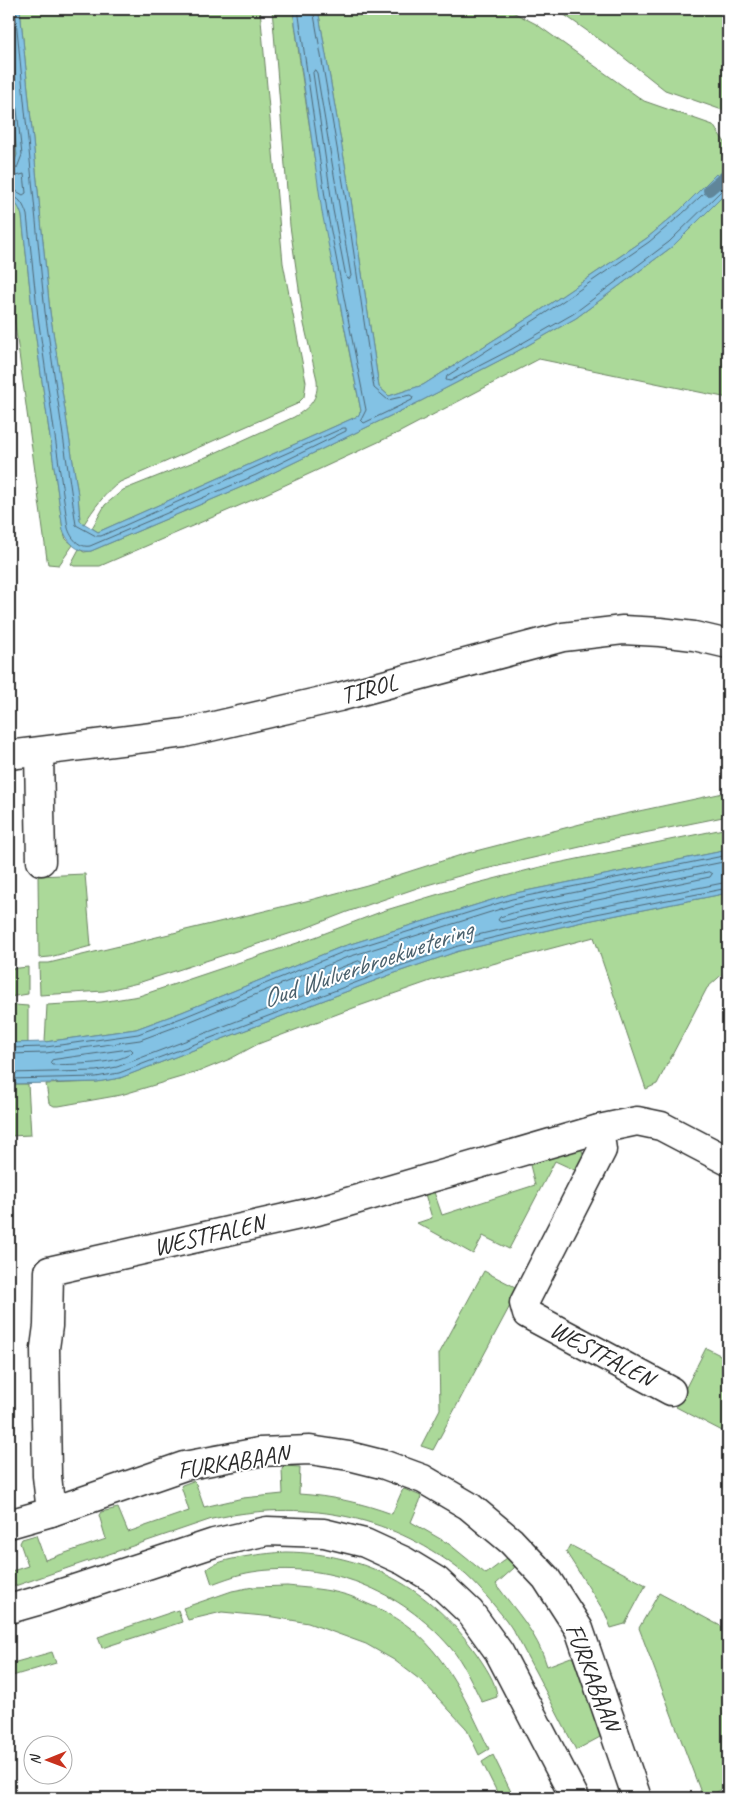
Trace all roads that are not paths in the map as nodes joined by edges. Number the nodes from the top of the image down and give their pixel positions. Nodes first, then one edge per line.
1 (728, 644) edge
2 (39, 752) junction
3 (9, 755) edge
4 (41, 860) dead end
5 (599, 1129) junction
6 (728, 1161) edge
7 (671, 1391) dead end
8 (51, 1512) junction
9 (9, 1524) edge
10 (9, 1609) edge
11 (575, 1798) edge
12 (637, 1798) edge

1 - 2 street, TIROL
2 - 3 street, TIROL
2 - 4 street
5 - 6 street, WESTFALEN
5 - 7 street, WESTFALEN
5 - 8 street, WESTFALEN
8 - 9 street, FURKABAAN
8 - 12 street, FURKABAAN
10 - 11 street

